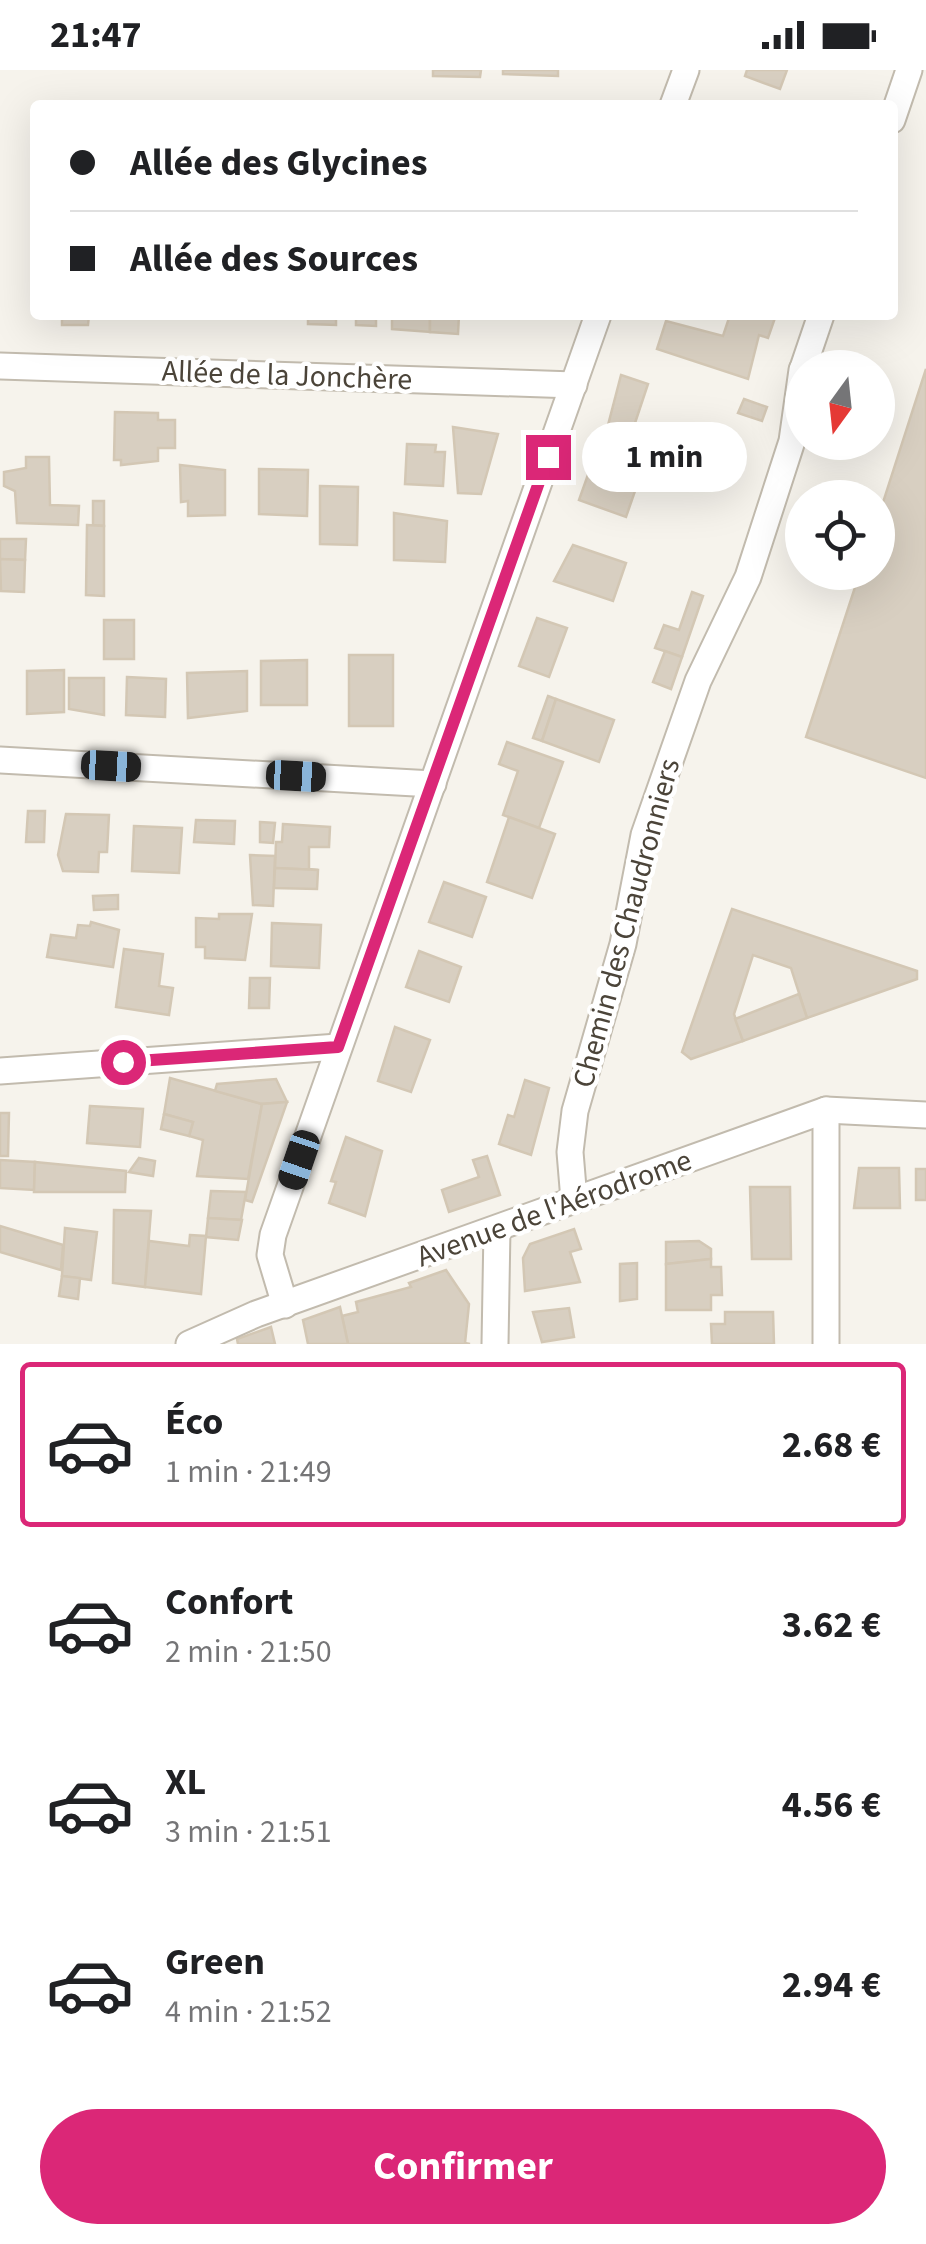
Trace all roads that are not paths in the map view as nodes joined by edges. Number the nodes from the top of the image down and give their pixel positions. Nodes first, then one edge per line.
1 (686, 70) edge
2 (909, 70) edge
3 (675, 100) edge
4 (898, 102) edge
5 (596, 320) edge
6 (819, 320) edge
7 (809, 350) edge
8 (0, 366) edge
9 (574, 384) junction
10 (786, 460) edge
11 (0, 760) edge
12 (434, 784) junction
13 (338, 1047) junction
14 (0, 1071) edge
15 (826, 1110) junction
16 (926, 1115) edge
17 (574, 1200) junction
18 (497, 1229) junction
19 (286, 1305) junction
20 (190, 1344) edge
21 (495, 1344) edge
22 (826, 1344) edge

1 - 3 street
2 - 4 street
5 - 9 street
6 - 7 street, Chemin des Chaudronniers
8 - 9 street, Allée de la Jonchère
9 - 12 street
10 - 17 street, Chemin des Chaudronniers
11 - 12 street
12 - 13 street
13 - 14 street
13 - 19 street
15 - 16 street, Avenue de l'Aérodrome
15 - 17 street, Avenue de l'Aérodrome
15 - 22 street
17 - 18 street, Avenue de l'Aérodrome
18 - 19 street, Avenue de l'Aérodrome
18 - 21 street
19 - 20 street, Avenue de l'Aérodrome

